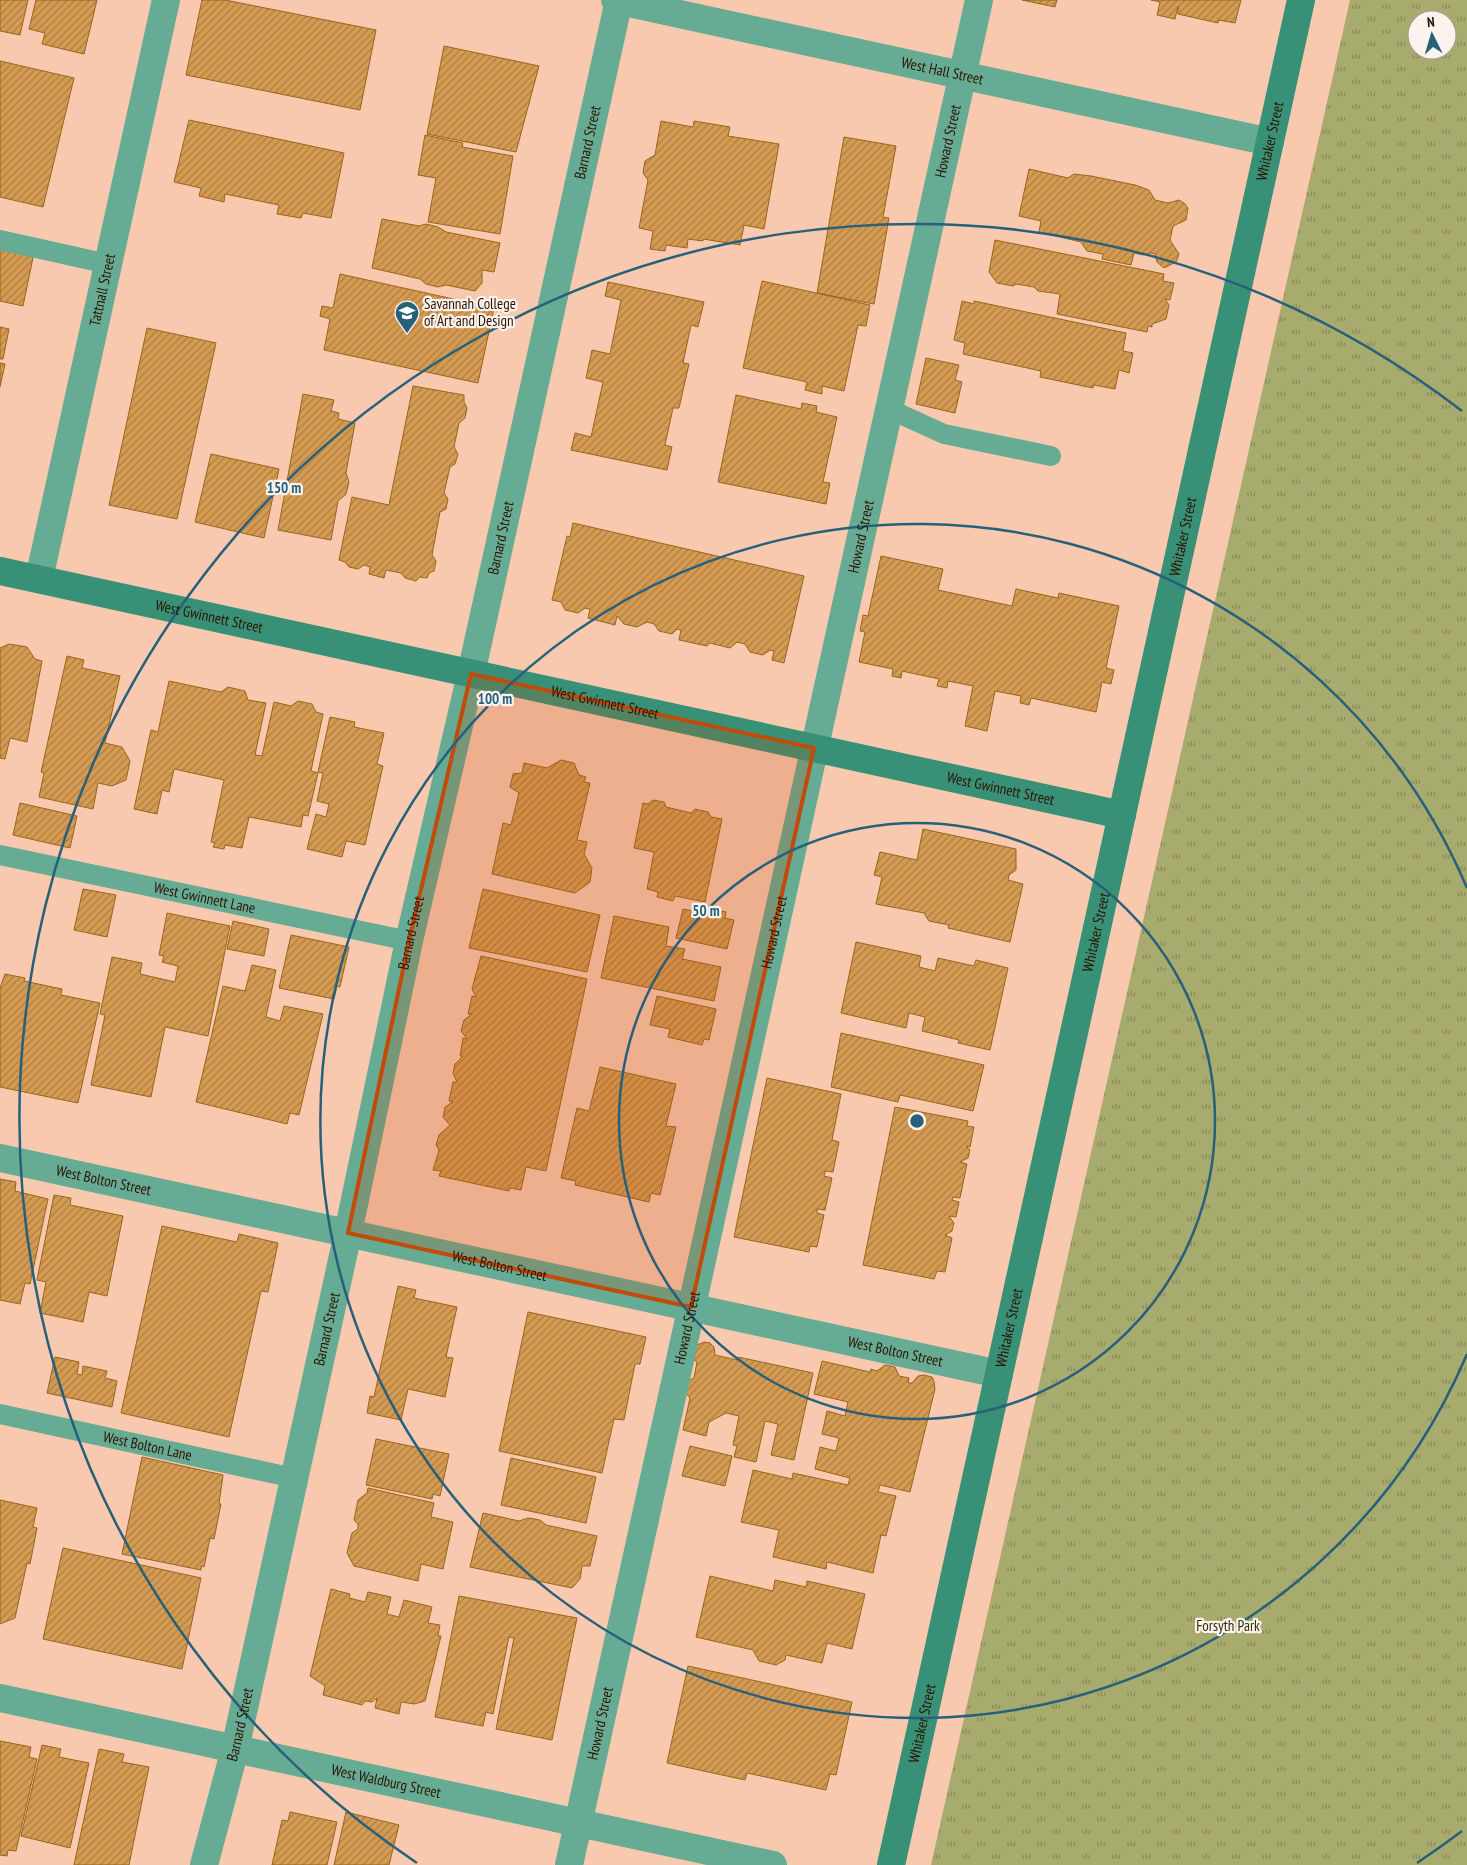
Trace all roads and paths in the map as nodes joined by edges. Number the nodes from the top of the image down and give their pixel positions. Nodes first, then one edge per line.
1 (166, 0) edge
2 (618, 0) edge
3 (979, 0) edge
4 (1301, 0) edge
5 (962, 75) junction
6 (1270, 142) junction
7 (0, 240) edge
8 (108, 264) junction
9 (889, 409) junction
10 (1051, 456) dead end
11 (0, 571) edge
12 (39, 579) junction
13 (471, 674) junction
14 (814, 748) junction
15 (1122, 815) junction
16 (0, 855) edge
17 (409, 941) junction
18 (0, 1158) edge
19 (348, 1233) junction
20 (691, 1308) junction
21 (999, 1374) junction
22 (0, 1414) edge
23 (294, 1478) junction
24 (0, 1698) edge
25 (235, 1749) junction
26 (578, 1823) junction
27 (204, 1865) edge
28 (568, 1865) edge
29 (773, 1865) edge
30 (891, 1865) edge

1 - 8 street, Tattnall Street
2 - 5 street, West Hall Street
2 - 13 street, Barnard Street
3 - 5 street, Howard Street
4 - 6 main road, Whitaker Street
5 - 6 street, West Hall Street
5 - 9 street, Howard Street
6 - 15 main road, Whitaker Street
7 - 8 lane
8 - 12 street, Tattnall Street
9 - 10 lane
9 - 14 street, Howard Street
11 - 12 main road, West Gwinnett Street
12 - 13 main road, West Gwinnett Street
13 - 14 main road, West Gwinnett Street
13 - 17 street, Barnard Street
14 - 15 main road, West Gwinnett Street
14 - 20 street, Howard Street
15 - 21 main road, Whitaker Street
16 - 17 lane, West Gwinnett Lane
17 - 19 street, Barnard Street
18 - 19 street, West Bolton Street
19 - 20 street, West Bolton Street
19 - 23 street, Barnard Street
20 - 21 street, West Bolton Street
20 - 26 street, Howard Street
21 - 30 main road, Whitaker Street
22 - 23 lane, West Bolton Lane
23 - 25 street, Barnard Street
24 - 25 street, West Waldburg Street
25 - 26 street, West Waldburg Street
25 - 27 street, Barnard Street
26 - 28 street, Howard Street
26 - 29 street, West Waldburg Street

